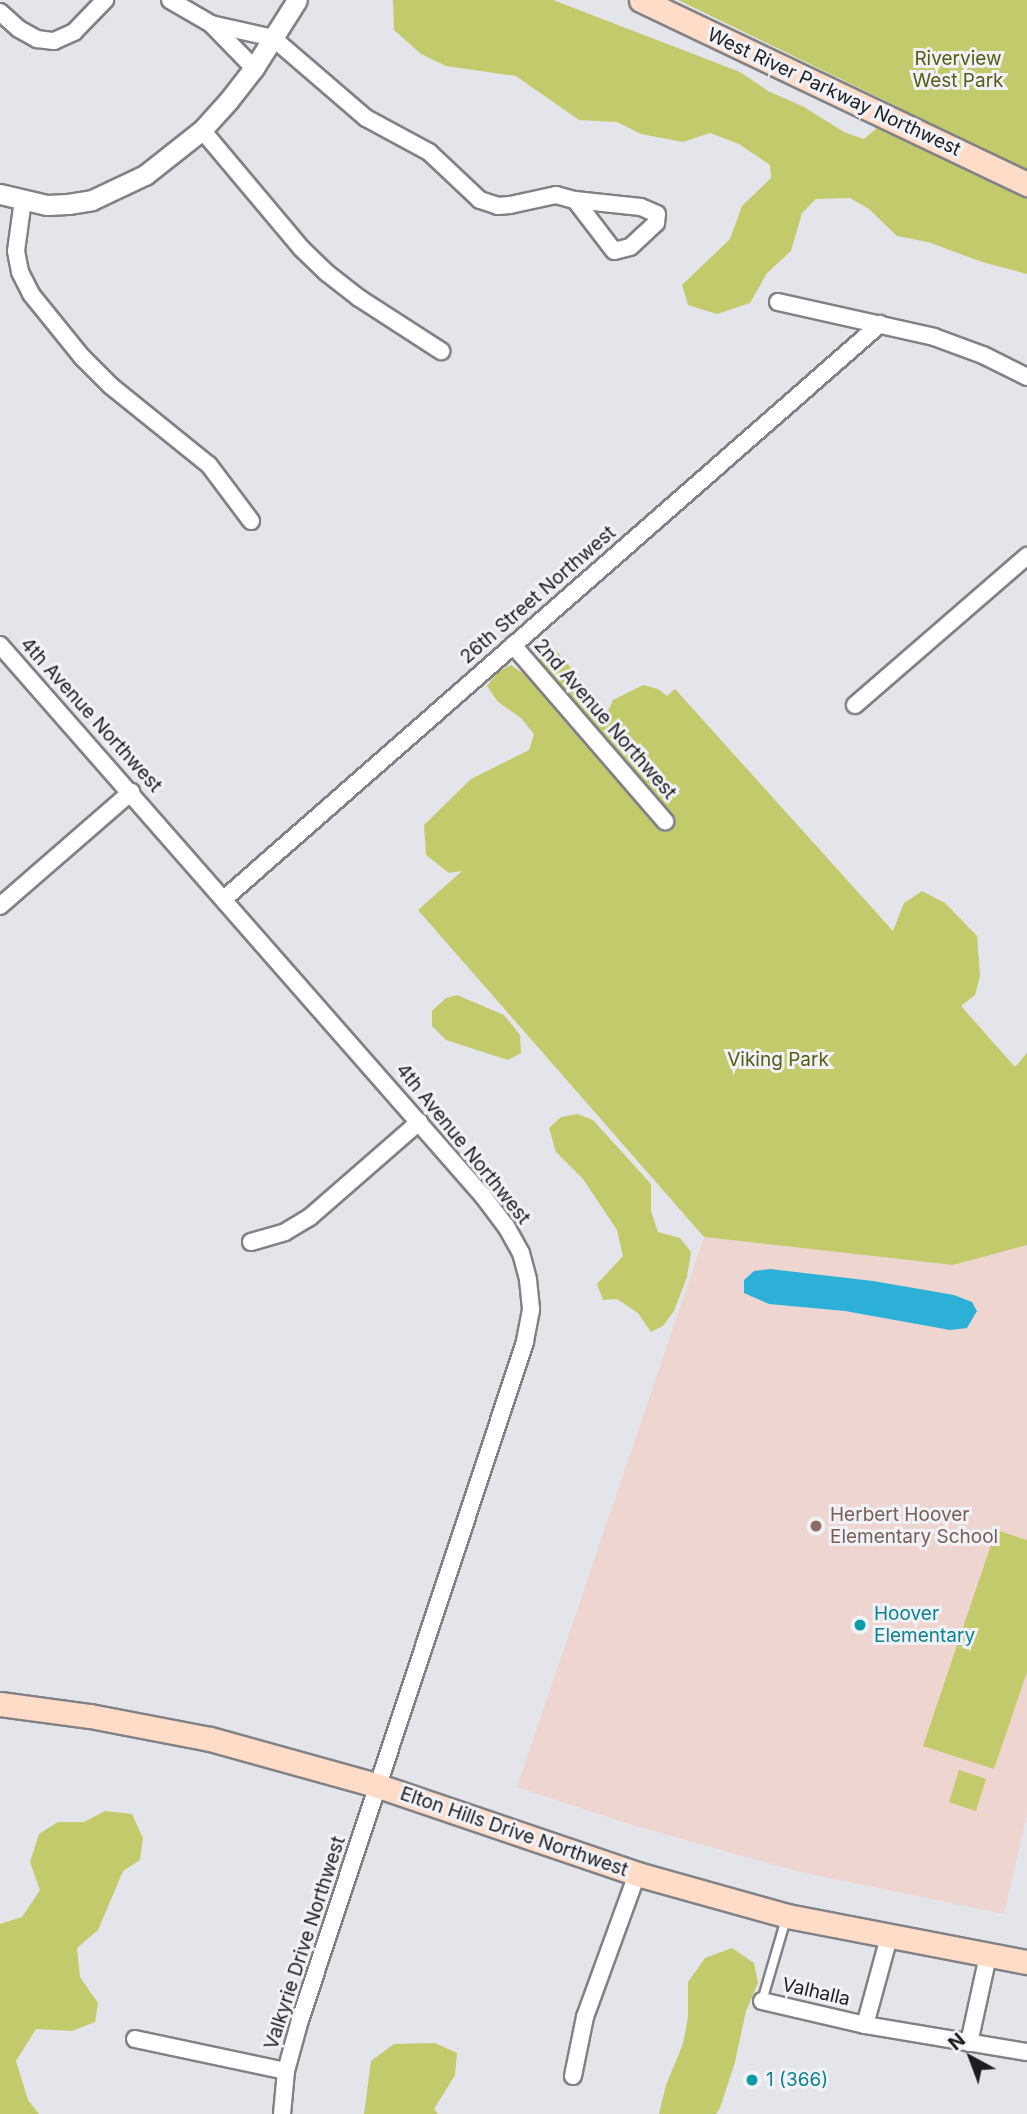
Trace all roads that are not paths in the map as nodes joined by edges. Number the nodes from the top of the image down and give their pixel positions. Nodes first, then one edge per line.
1 (105, 0) edge
2 (170, 0) edge
3 (297, 0) edge
4 (641, 0) edge
5 (0, 12) edge
6 (211, 24) junction
7 (273, 38) junction
8 (254, 68) junction
9 (202, 130) junction
10 (1027, 184) edge
11 (0, 194) edge
12 (23, 200) junction
13 (575, 200) junction
14 (778, 302) dead end
15 (880, 324) junction
16 (441, 351) dead end
17 (1027, 377) edge
18 (251, 521) dead end
19 (1027, 556) edge
20 (0, 645) edge
21 (513, 645) junction
22 (855, 705) dead end
23 (131, 792) junction
24 (665, 821) dead end
25 (225, 898) junction
26 (0, 906) edge
27 (419, 1122) junction
28 (251, 1242) dead end
29 (0, 1704) edge
30 (379, 1786) junction
31 (638, 1874) junction
32 (787, 1916) junction
33 (889, 1937) junction
34 (988, 1956) junction
35 (1027, 1962) edge
36 (762, 2001) joint
37 (865, 2025) junction
38 (135, 2039) dead end
39 (970, 2043) junction
40 (1027, 2052) edge
41 (286, 2071) junction
42 (573, 2076) dead end
43 (282, 2114) edge

1 - 5 street
2 - 6 street
3 - 7 street
4 - 10 main road, West River Parkway Northwest
6 - 7 street
6 - 8 street
7 - 8 street
7 - 13 street
8 - 9 street
9 - 12 street
9 - 16 street
11 - 12 street
12 - 18 street
13 - 13 street
14 - 15 street
15 - 17 street
15 - 21 street, 26th Street Northwest
19 - 22 street
20 - 23 street, 4th Avenue Northwest
21 - 24 street, 2nd Avenue Northwest
21 - 25 street, 26th Street Northwest
23 - 25 street, 4th Avenue Northwest
23 - 26 street
25 - 27 street, 4th Avenue Northwest
27 - 28 street
27 - 30 street, 4th Avenue Northwest
29 - 30 main road, Elton Hills Drive Northwest
30 - 31 main road, Elton Hills Drive Northwest
30 - 41 street, Valkyrie Drive Northwest
31 - 32 main road, Elton Hills Drive Northwest
31 - 42 street
32 - 33 main road, Elton Hills Drive Northwest
32 - 36 lane, Valhalla
33 - 34 main road, Elton Hills Drive Northwest
33 - 37 street, Valhalla
34 - 35 main road, Elton Hills Drive Northwest
34 - 39 street
36 - 37 street, Valhalla
37 - 39 street, Valhalla
38 - 41 street
39 - 40 street, Valhalla
41 - 43 street, Valkyrie Drive Northwest

